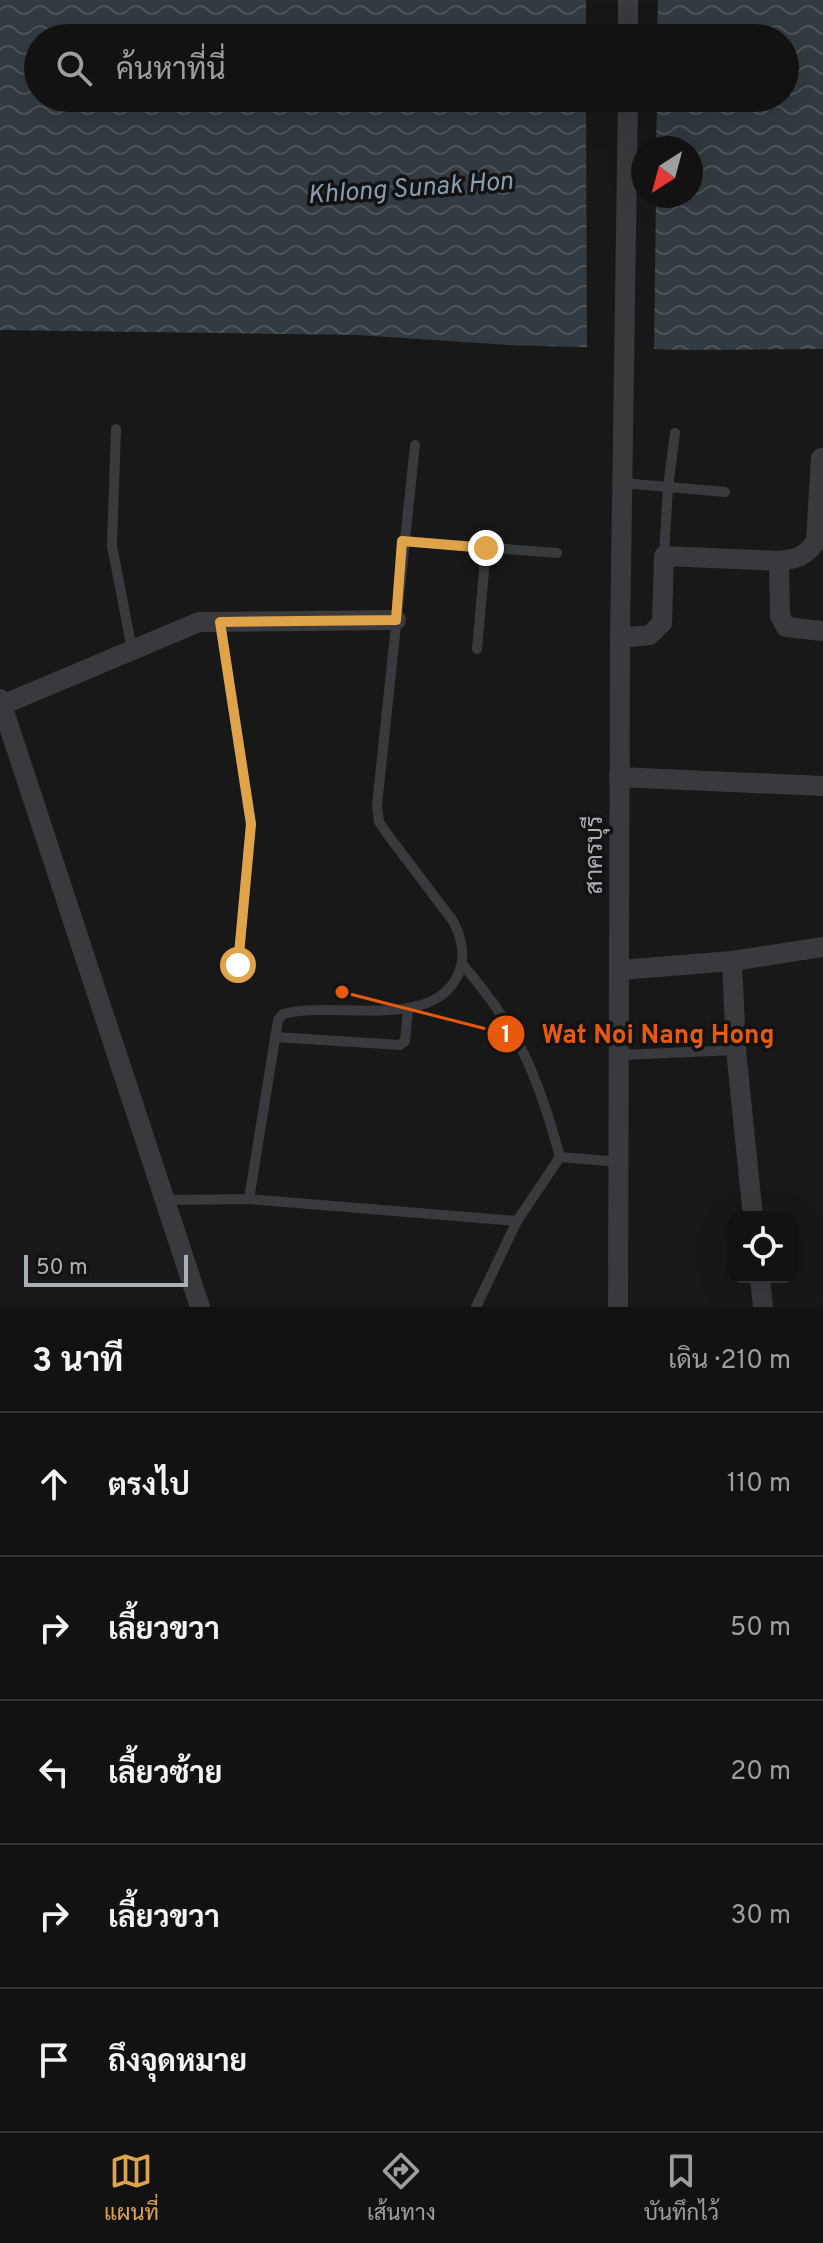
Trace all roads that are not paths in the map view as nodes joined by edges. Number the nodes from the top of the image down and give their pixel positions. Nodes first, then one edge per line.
1 (628, 0) edge
2 (628, 24) edge
3 (628, 112) edge
4 (116, 429) dead end
5 (675, 433) dead end
6 (415, 445) dead end
7 (821, 458) dead end
8 (623, 483) junction
9 (668, 487) junction
10 (725, 492) dead end
11 (402, 541) junction
12 (486, 548) junction
13 (557, 553) dead end
14 (664, 556) junction
15 (779, 561) junction
16 (396, 620) junction
17 (220, 622) junction
18 (823, 631) edge
19 (620, 638) junction
20 (132, 649) junction
21 (477, 649) dead end
22 (1, 702) edge
23 (619, 777) junction
24 (823, 786) edge
25 (823, 947) edge
26 (732, 961) junction
27 (238, 965) dead end
28 (463, 965) junction
29 (621, 970) junction
30 (408, 1008) junction
31 (275, 1037) junction
32 (736, 1050) junction
33 (621, 1055) junction
34 (560, 1157) junction
35 (620, 1162) junction
36 (249, 1199) junction
37 (164, 1200) junction
38 (752, 1211) edge
39 (517, 1221) junction
40 (761, 1283) edge
41 (200, 1307) edge
42 (476, 1307) edge
43 (618, 1307) edge
44 (763, 1307) edge

1 - 2 street
3 - 8 street, สาครบุรี
4 - 20 lane
5 - 9 lane
6 - 11 lane
7 - 15 street
8 - 9 lane
8 - 19 street, สาครบุรี
9 - 10 lane
9 - 14 lane
11 - 12 lane
11 - 16 lane
12 - 13 lane
12 - 21 lane
14 - 15 street
14 - 19 street
15 - 18 street
16 - 17 street
16 - 28 lane
17 - 20 street
17 - 27 lane
19 - 23 street, สาครบุรี
20 - 22 street
22 - 37 street
23 - 24 street
23 - 29 street, สาครบุรี
25 - 26 street
26 - 29 street
26 - 32 street
28 - 30 lane
28 - 34 lane
29 - 33 street, สาครบุรี
30 - 31 lane
30 - 31 lane
31 - 36 lane
32 - 33 lane
32 - 38 street
33 - 35 street, สาครบุรี
34 - 35 lane
34 - 39 lane
35 - 43 street, สาครบุรี
36 - 37 lane
36 - 39 lane
37 - 41 street
39 - 42 lane
40 - 44 street

